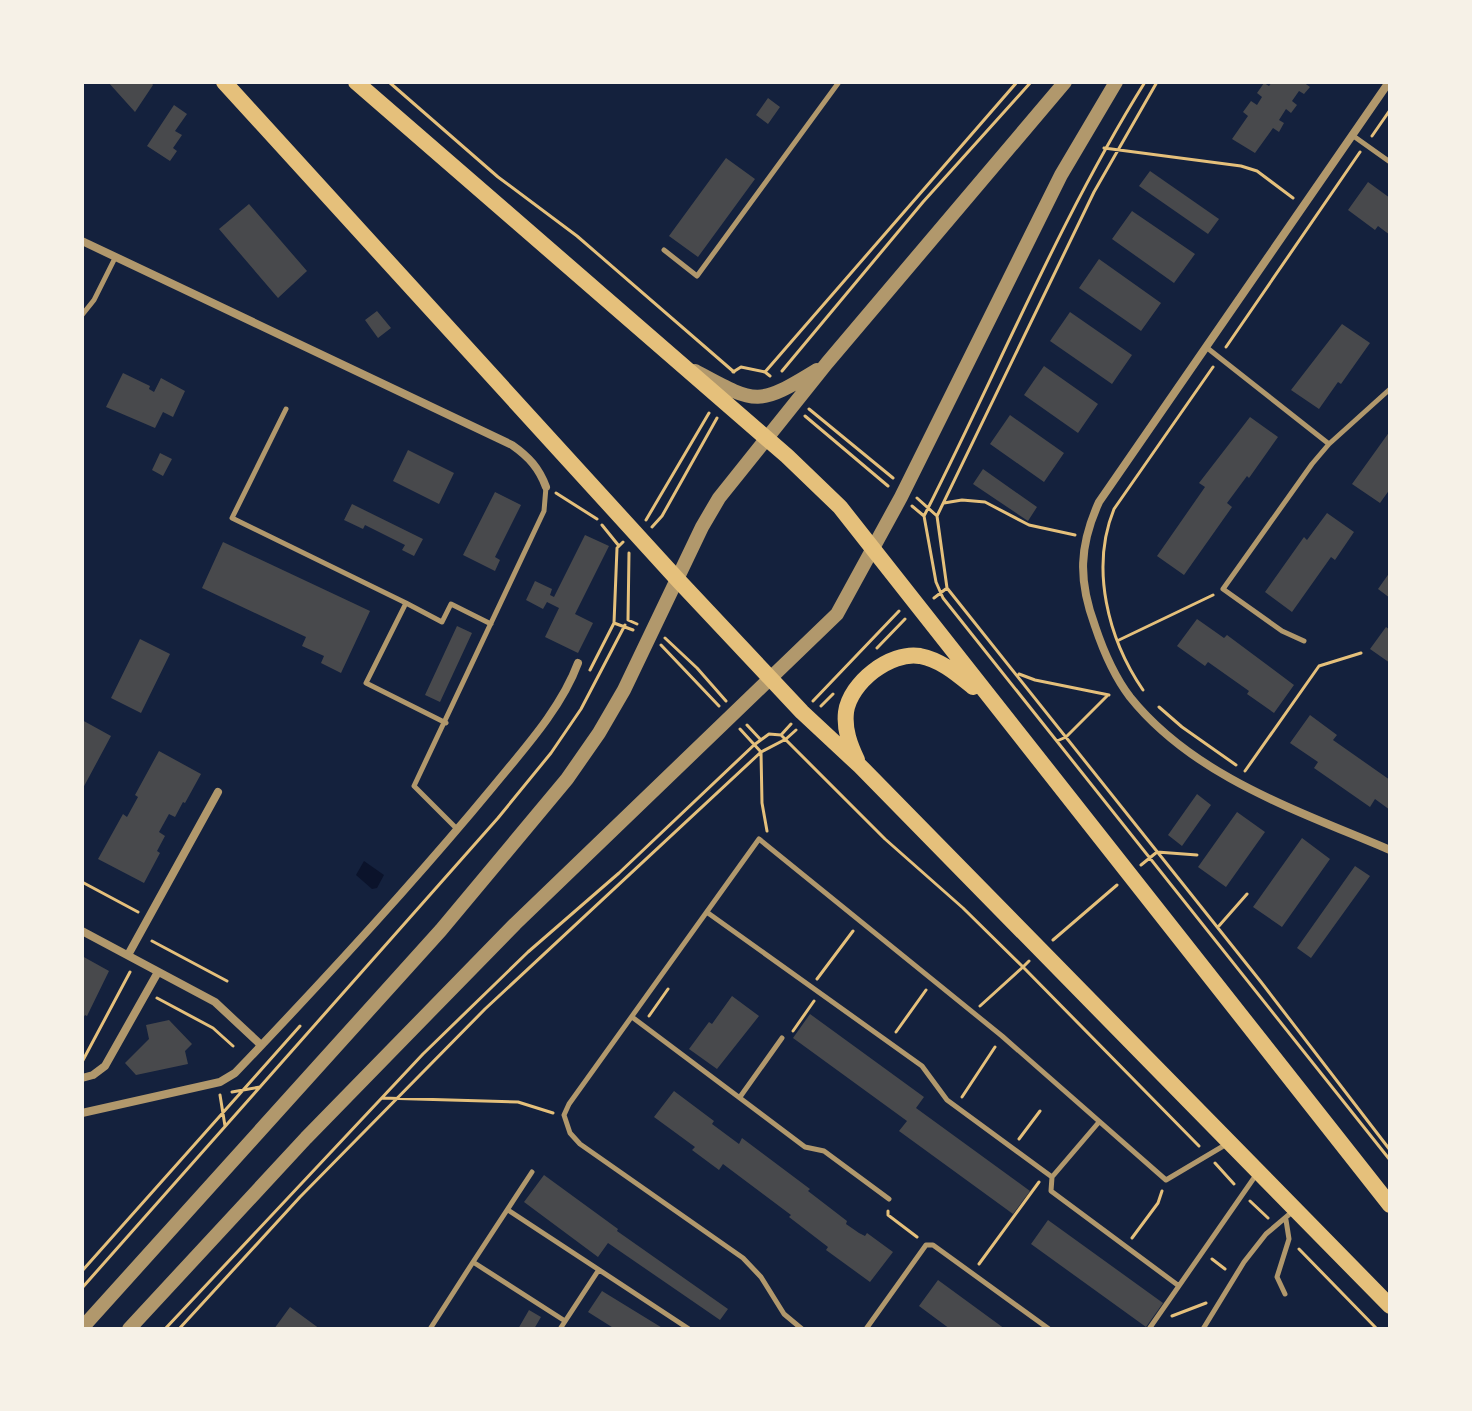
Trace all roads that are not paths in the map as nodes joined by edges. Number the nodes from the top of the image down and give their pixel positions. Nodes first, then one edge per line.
1 (224, 82) edge
2 (356, 82) edge
3 (839, 82) edge
4 (1065, 82) edge
5 (1116, 82) edge
6 (1389, 82) edge
7 (1352, 134) junction
8 (1390, 162) edge
9 (82, 241) edge
10 (664, 250) dead end
11 (115, 257) junction
12 (82, 315) edge
13 (1205, 347) junction
14 (827, 363) junction
15 (1390, 389) edge
16 (729, 397) junction
17 (286, 409) dead end
18 (766, 439) junction
19 (1329, 444) junction
20 (546, 487) joint
21 (873, 551) junction
22 (678, 580) junction
23 (406, 603) junction
24 (491, 624) junction
25 (1304, 641) dead end
26 (578, 663) dead end
27 (771, 678) junction
28 (993, 703) junction
29 (446, 723) junction
30 (860, 766) junction
31 (218, 792) dead end
32 (457, 829) junction
33 (1390, 850) edge
34 (708, 913) junction
35 (82, 931) edge
36 (128, 955) junction
37 (158, 972) junction
38 (632, 1017) junction
39 (782, 1038) road end
40 (261, 1045) junction
41 (82, 1078) edge
42 (740, 1097) junction
43 (82, 1113) edge
44 (1099, 1122) junction
45 (1229, 1142) junction
46 (1259, 1171) junction
47 (532, 1172) dead end
48 (1049, 1175) junction
49 (889, 1199) road end
50 (1390, 1205) edge
51 (508, 1210) junction
52 (1291, 1214) junction
53 (473, 1262) junction
54 (598, 1271) junction
55 (1179, 1286) junction
56 (1285, 1294) dead end
57 (1390, 1306) edge
58 (565, 1321) junction
59 (82, 1328) edge
60 (129, 1329) edge
61 (430, 1329) edge
62 (560, 1329) edge
63 (689, 1329) edge
64 (802, 1329) edge
65 (866, 1329) edge
66 (1049, 1329) edge
67 (1149, 1329) edge
68 (1203, 1329) edge

1 - 22 main road
2 - 16 main road
3 - 10 lane
4 - 14 street
5 - 21 street
6 - 7 street
7 - 8 lane
7 - 13 street
9 - 11 street
11 - 12 lane
11 - 20 street
13 - 19 lane
13 - 33 street
14 - 16 street
14 - 18 street
15 - 19 lane
16 - 18 main road
17 - 23 lane
18 - 21 main road
18 - 22 street
19 - 25 lane
20 - 24 lane
21 - 27 street
21 - 28 main road
22 - 27 main road
22 - 59 street
23 - 24 lane
23 - 29 lane
24 - 29 lane
26 - 32 street
27 - 30 main road
27 - 60 street
28 - 30 main road
28 - 50 main road
29 - 32 lane
30 - 45 main road
31 - 36 street
32 - 40 street
34 - 38 lane
34 - 44 lane
34 - 48 lane
35 - 36 street
36 - 37 street
37 - 40 street
37 - 41 street
38 - 42 lane
38 - 64 lane
39 - 42 lane
40 - 43 street
42 - 49 lane
44 - 45 lane
44 - 48 lane
45 - 46 main road
46 - 52 main road
46 - 55 lane
47 - 51 lane
48 - 55 lane
51 - 53 lane
51 - 54 lane
52 - 56 lane
52 - 57 main road
52 - 68 lane
53 - 58 lane
53 - 61 lane
54 - 58 lane
54 - 63 lane
55 - 67 lane
58 - 62 lane
65 - 66 lane

